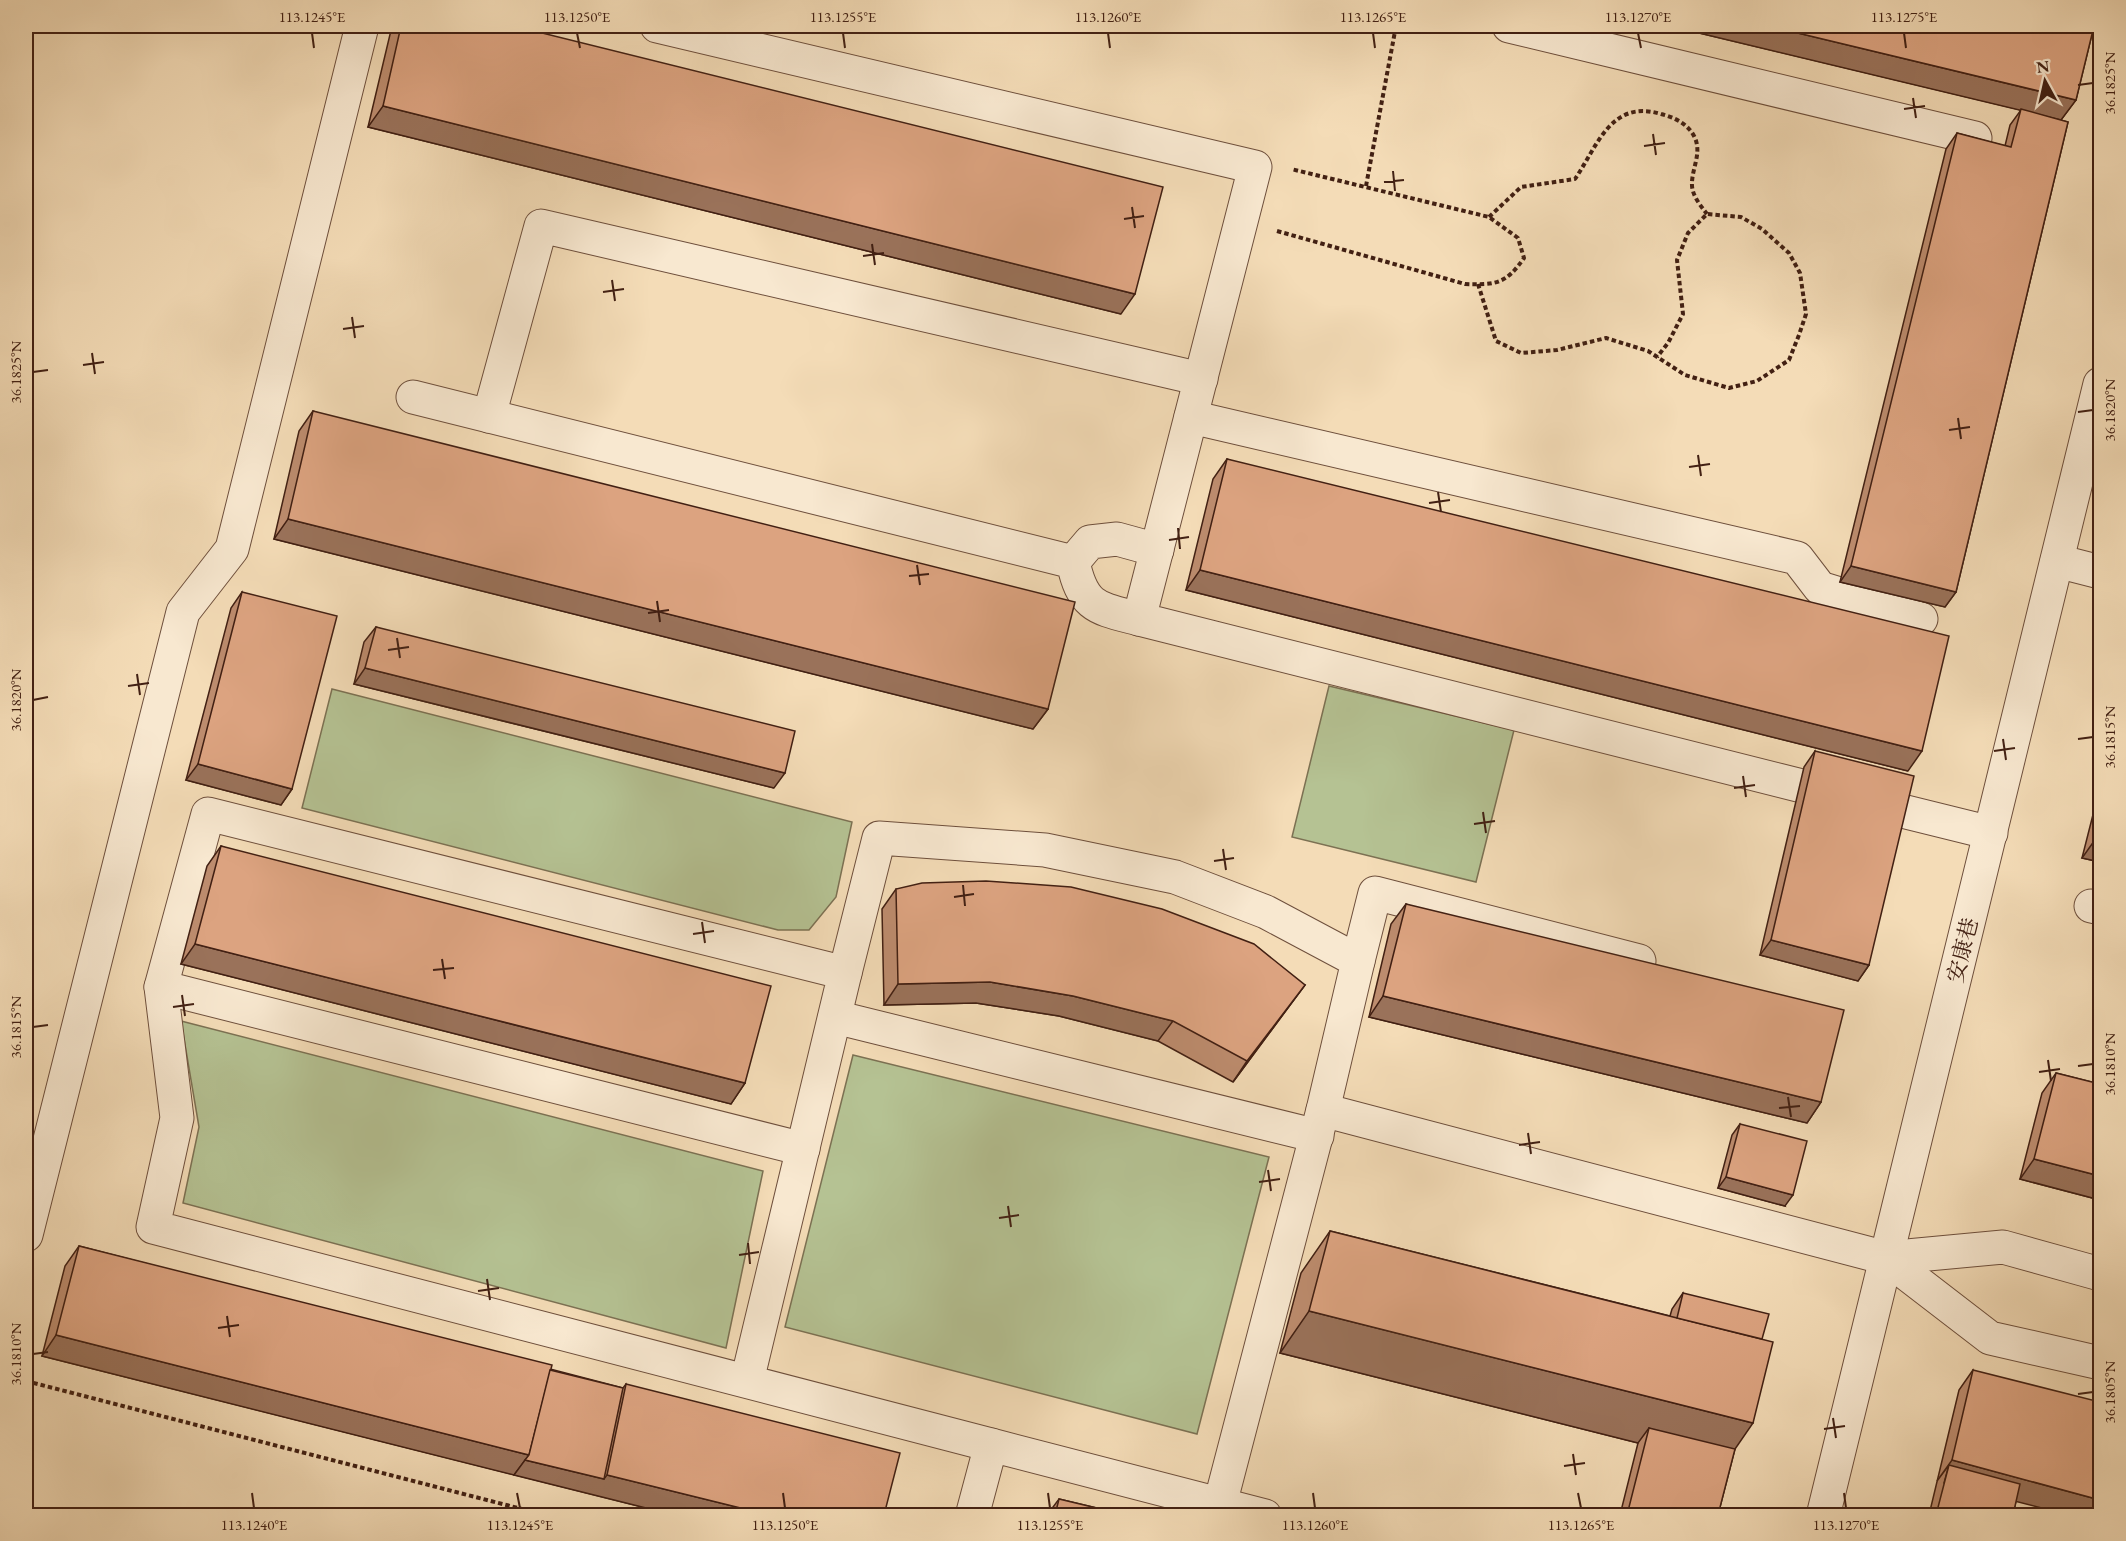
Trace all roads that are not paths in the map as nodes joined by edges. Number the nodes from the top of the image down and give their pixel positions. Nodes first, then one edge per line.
1 (362, 26) edge
2 (657, 26) edge
3 (1509, 26) edge
4 (1975, 138) edge
5 (1201, 379) junction
6 (2100, 384) edge
7 (413, 397) dead end
8 (489, 416) junction
9 (1191, 417) junction
10 (1157, 550) junction
11 (2058, 561) junction
12 (1073, 562) junction
13 (2100, 572) edge
14 (1139, 619) junction
15 (1921, 619) dead end
16 (1798, 784) dead end
17 (1898, 810) edge
18 (1991, 833) junction
19 (1358, 962) junction
20 (1673, 969) edge
21 (845, 973) junction
22 (161, 987) junction
23 (835, 1017) junction
24 (1320, 1123) junction
25 (803, 1149) junction
26 (26, 1235) edge
27 (1886, 1258) junction
28 (2100, 1274) edge
29 (2100, 1363) edge
30 (747, 1381) junction
31 (991, 1445) junction
32 (1220, 1504) junction
33 (972, 1515) edge
34 (1265, 1515) edge
35 (1823, 1515) edge

1 - 26 street
2 - 5 street
3 - 4 street
5 - 8 street
5 - 9 street
6 - 11 street, 安康巷
7 - 8 street
8 - 12 street
9 - 10 street
9 - 15 street
10 - 12 street
10 - 14 street
11 - 13 street
11 - 18 street, 安康巷
12 - 14 street
14 - 16 street
17 - 18 street
18 - 27 street, 安康巷
19 - 20 street
19 - 21 street
19 - 24 street
21 - 22 street
21 - 23 street
22 - 25 street
22 - 30 street
23 - 24 street
23 - 25 street
24 - 27 street
24 - 32 street
25 - 30 street
27 - 28 street
27 - 29 street
27 - 35 street, 安康巷
30 - 31 street
31 - 32 street
31 - 33 street
32 - 34 street

